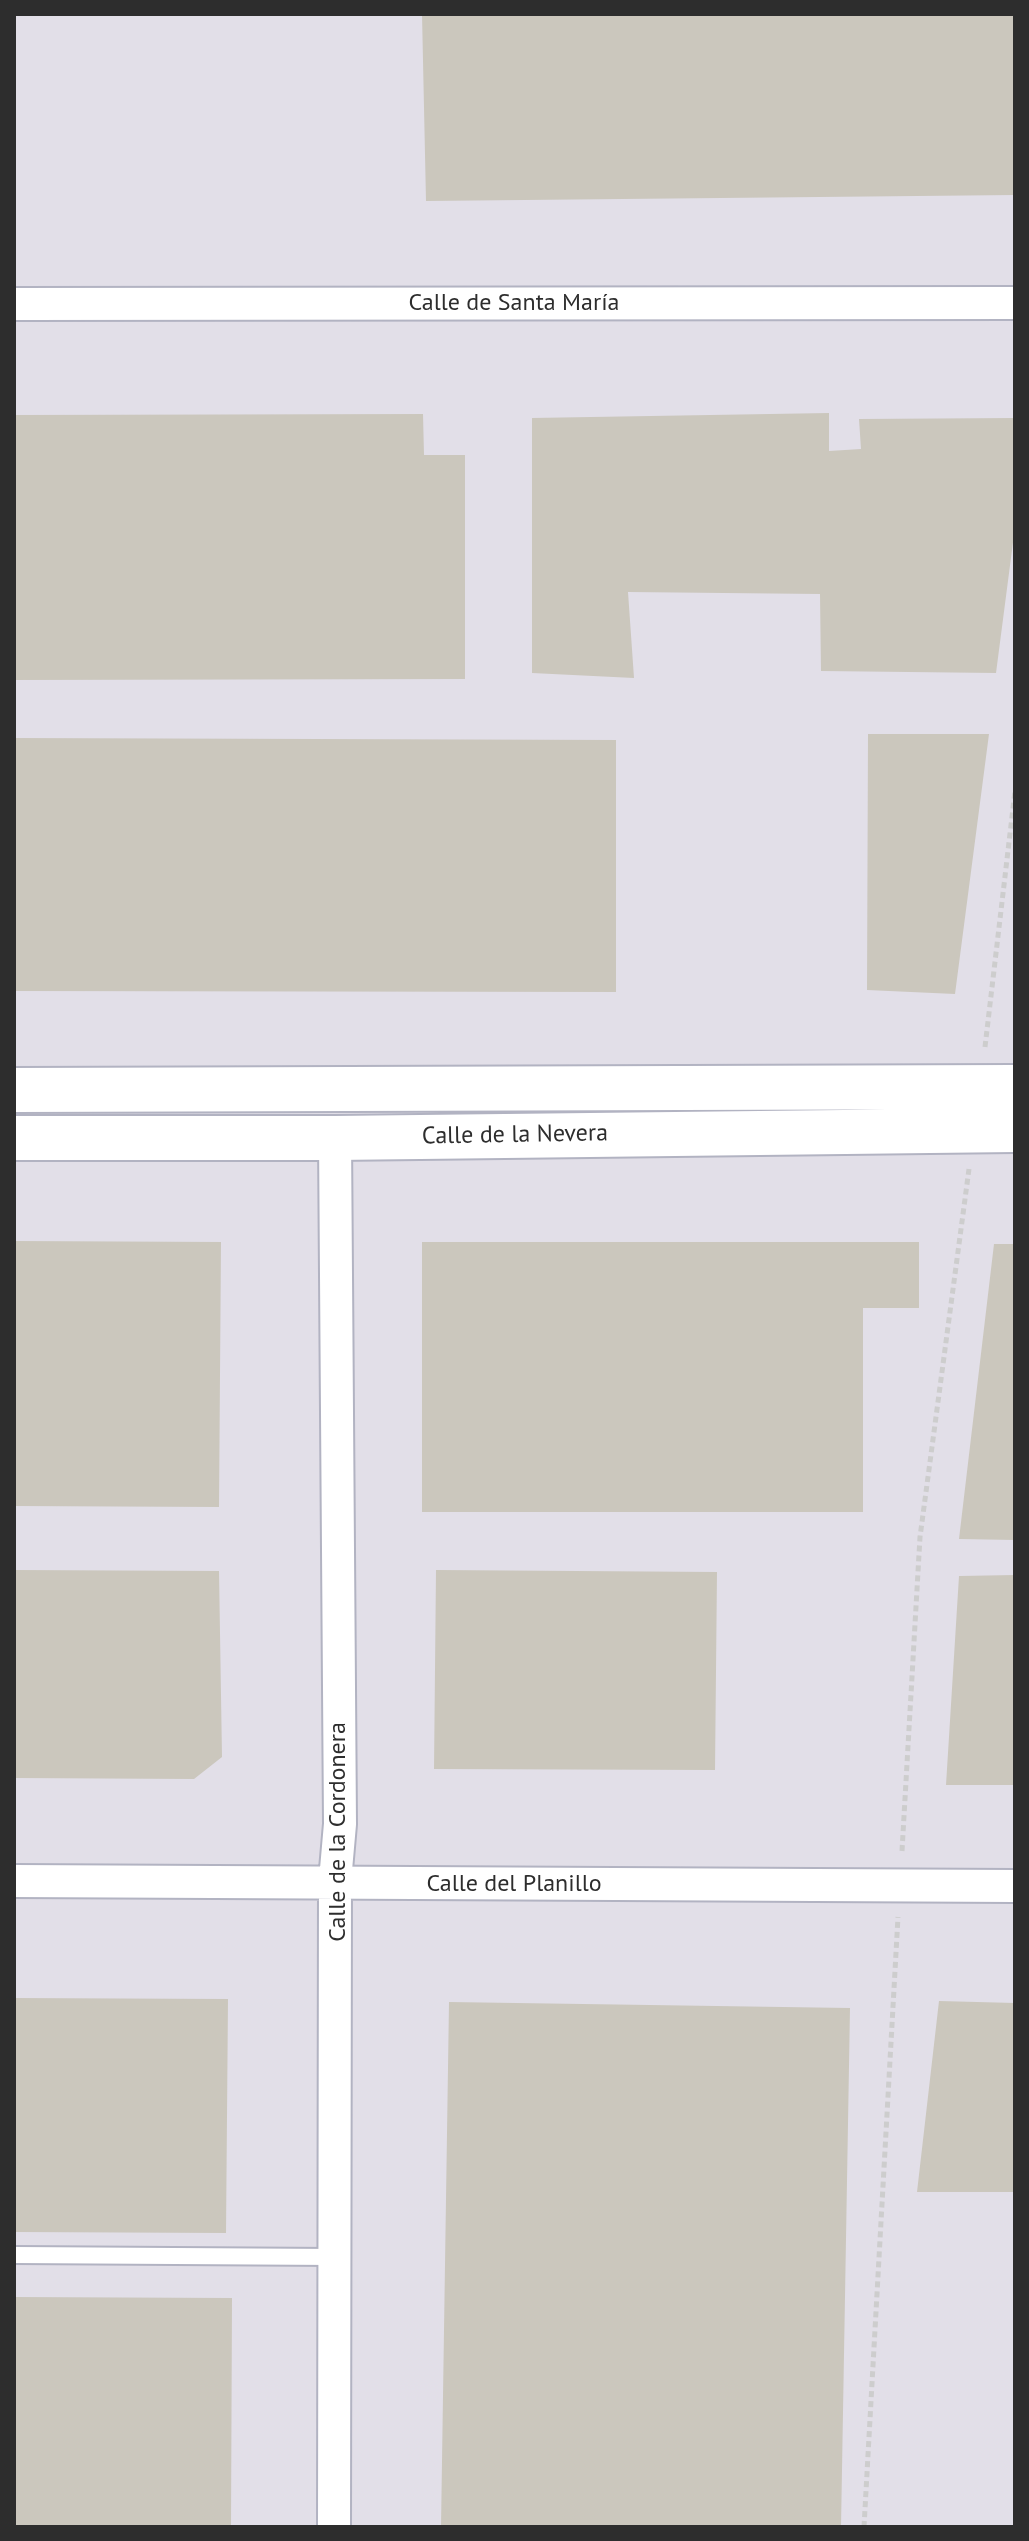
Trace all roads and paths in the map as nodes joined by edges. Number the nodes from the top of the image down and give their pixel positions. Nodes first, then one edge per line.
1 (1015, 303) edge
2 (14, 304) edge
3 (1015, 791) edge
4 (998, 1088) edge
5 (14, 1090) edge
6 (994, 1130) edge
7 (14, 1138) edge
8 (335, 1138) junction
9 (14, 1881) edge
10 (335, 1881) junction
11 (900, 1886) junction
12 (1015, 1886) edge
13 (14, 2255) edge
14 (335, 2257) junction
15 (334, 2527) edge
16 (864, 2527) edge

1 - 2 street, Calle de Santa María
3 - 4 path
4 - 5 main road, Calle de la Nevera
6 - 8 main road, Calle de la Nevera
6 - 11 path
7 - 8 main road, Calle de la Nevera
8 - 10 street, Calle de la Cordonera
9 - 10 street, Calle del Planillo
10 - 11 street, Calle del Planillo
10 - 14 street, Calle de la Cordonera
11 - 12 street, Calle del Planillo
11 - 16 path
13 - 14 lane
14 - 15 street, Calle de la Cordonera

